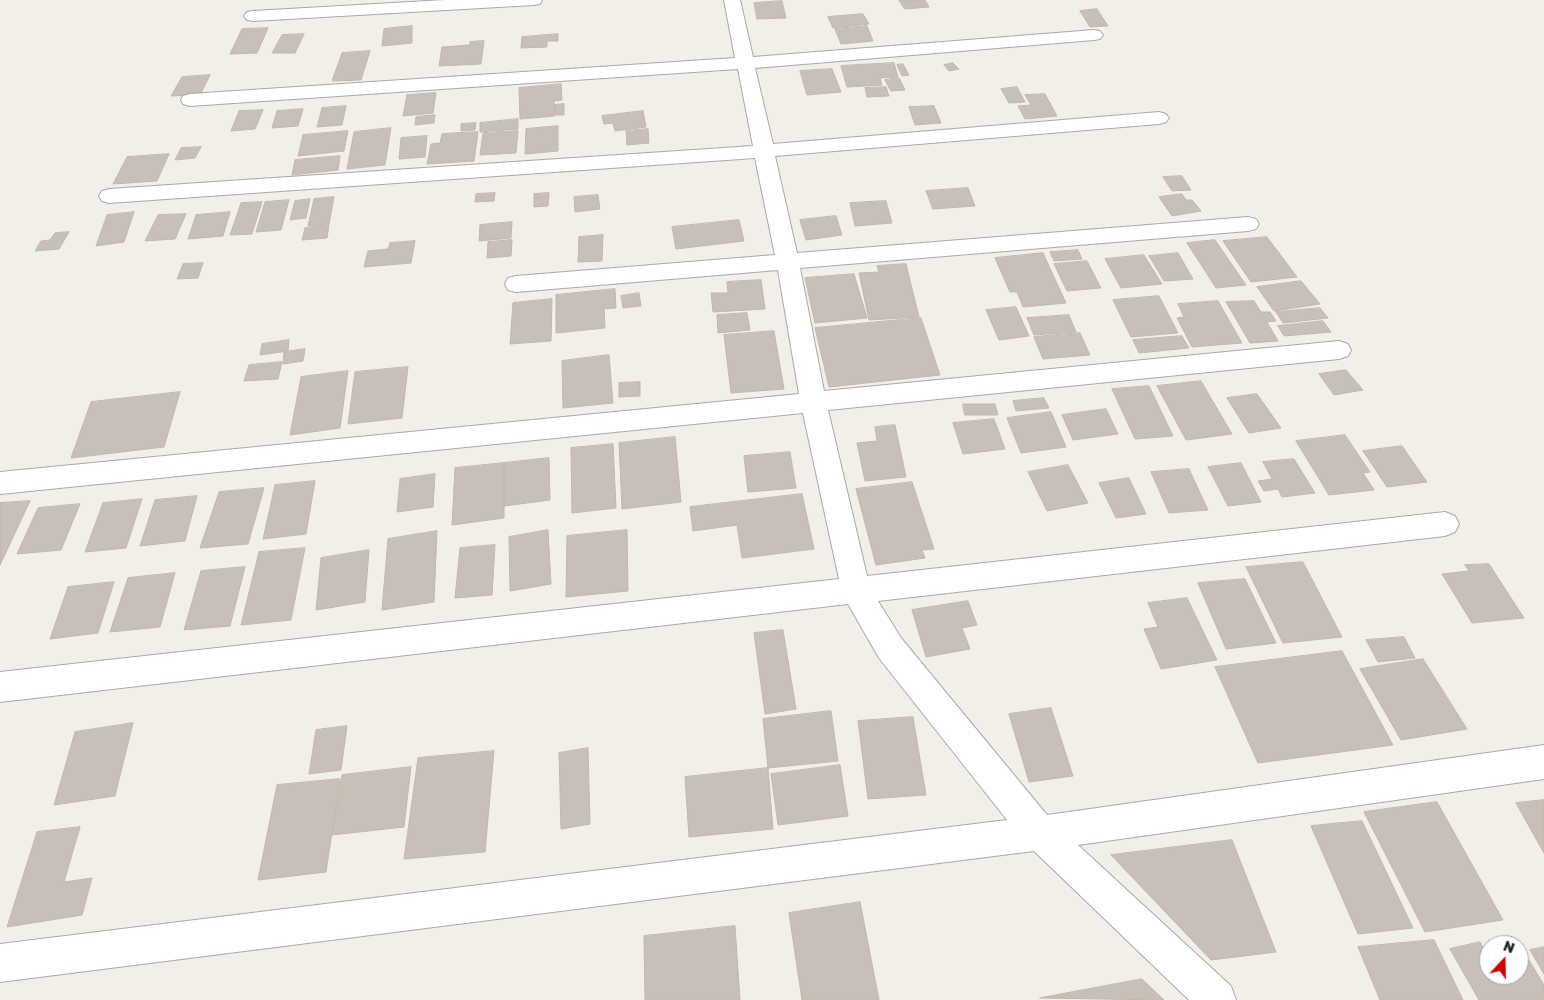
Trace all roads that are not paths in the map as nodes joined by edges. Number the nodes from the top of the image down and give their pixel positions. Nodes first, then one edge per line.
1 (534, 0) edge
2 (732, 0) edge
3 (253, 16) dead end
4 (1094, 36) dead end
5 (745, 63) junction
6 (190, 100) dead end
7 (1159, 118) dead end
8 (763, 151) junction
9 (109, 196) dead end
10 (1248, 224) dead end
11 (788, 264) junction
12 (516, 284) dead end
13 (1339, 350) dead end
14 (813, 401) junction
15 (0, 483) edge
16 (1446, 524) dead end
17 (856, 591) junction
18 (0, 687) edge
19 (1544, 762) edge
20 (1040, 833) junction
21 (0, 963) edge
22 (1217, 1000) edge

1 - 3 street
2 - 5 street
4 - 5 street
5 - 6 street
5 - 8 street
7 - 8 street
8 - 9 street
8 - 11 street
10 - 11 street
11 - 12 street
11 - 14 street
13 - 14 street
14 - 15 street
14 - 17 street
16 - 17 street
17 - 18 street
17 - 20 street
19 - 20 street
20 - 21 street
20 - 22 street

